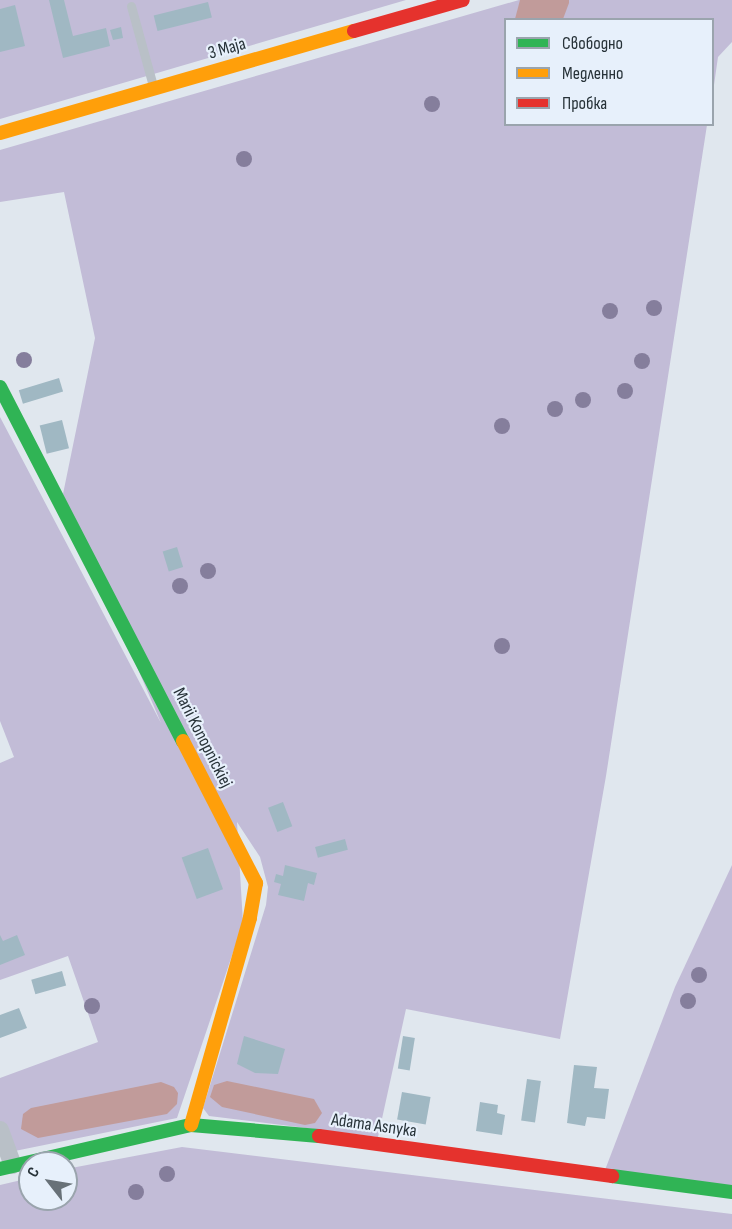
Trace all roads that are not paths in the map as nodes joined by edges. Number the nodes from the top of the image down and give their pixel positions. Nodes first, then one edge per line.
1 (463, 0) edge
2 (131, 6) dead end
3 (154, 89) junction
4 (0, 133) edge
5 (0, 387) edge
6 (191, 1125) junction
7 (0, 1130) edge
8 (7, 1167) edge
9 (732, 1192) edge

1 - 3 street, 3 Maja
2 - 3 lane
3 - 4 street, 3 Maja
5 - 6 street, Marii Konopnickiej
6 - 8 street, Adama Asnyka
6 - 9 street, Adama Asnyka
7 - 8 street

